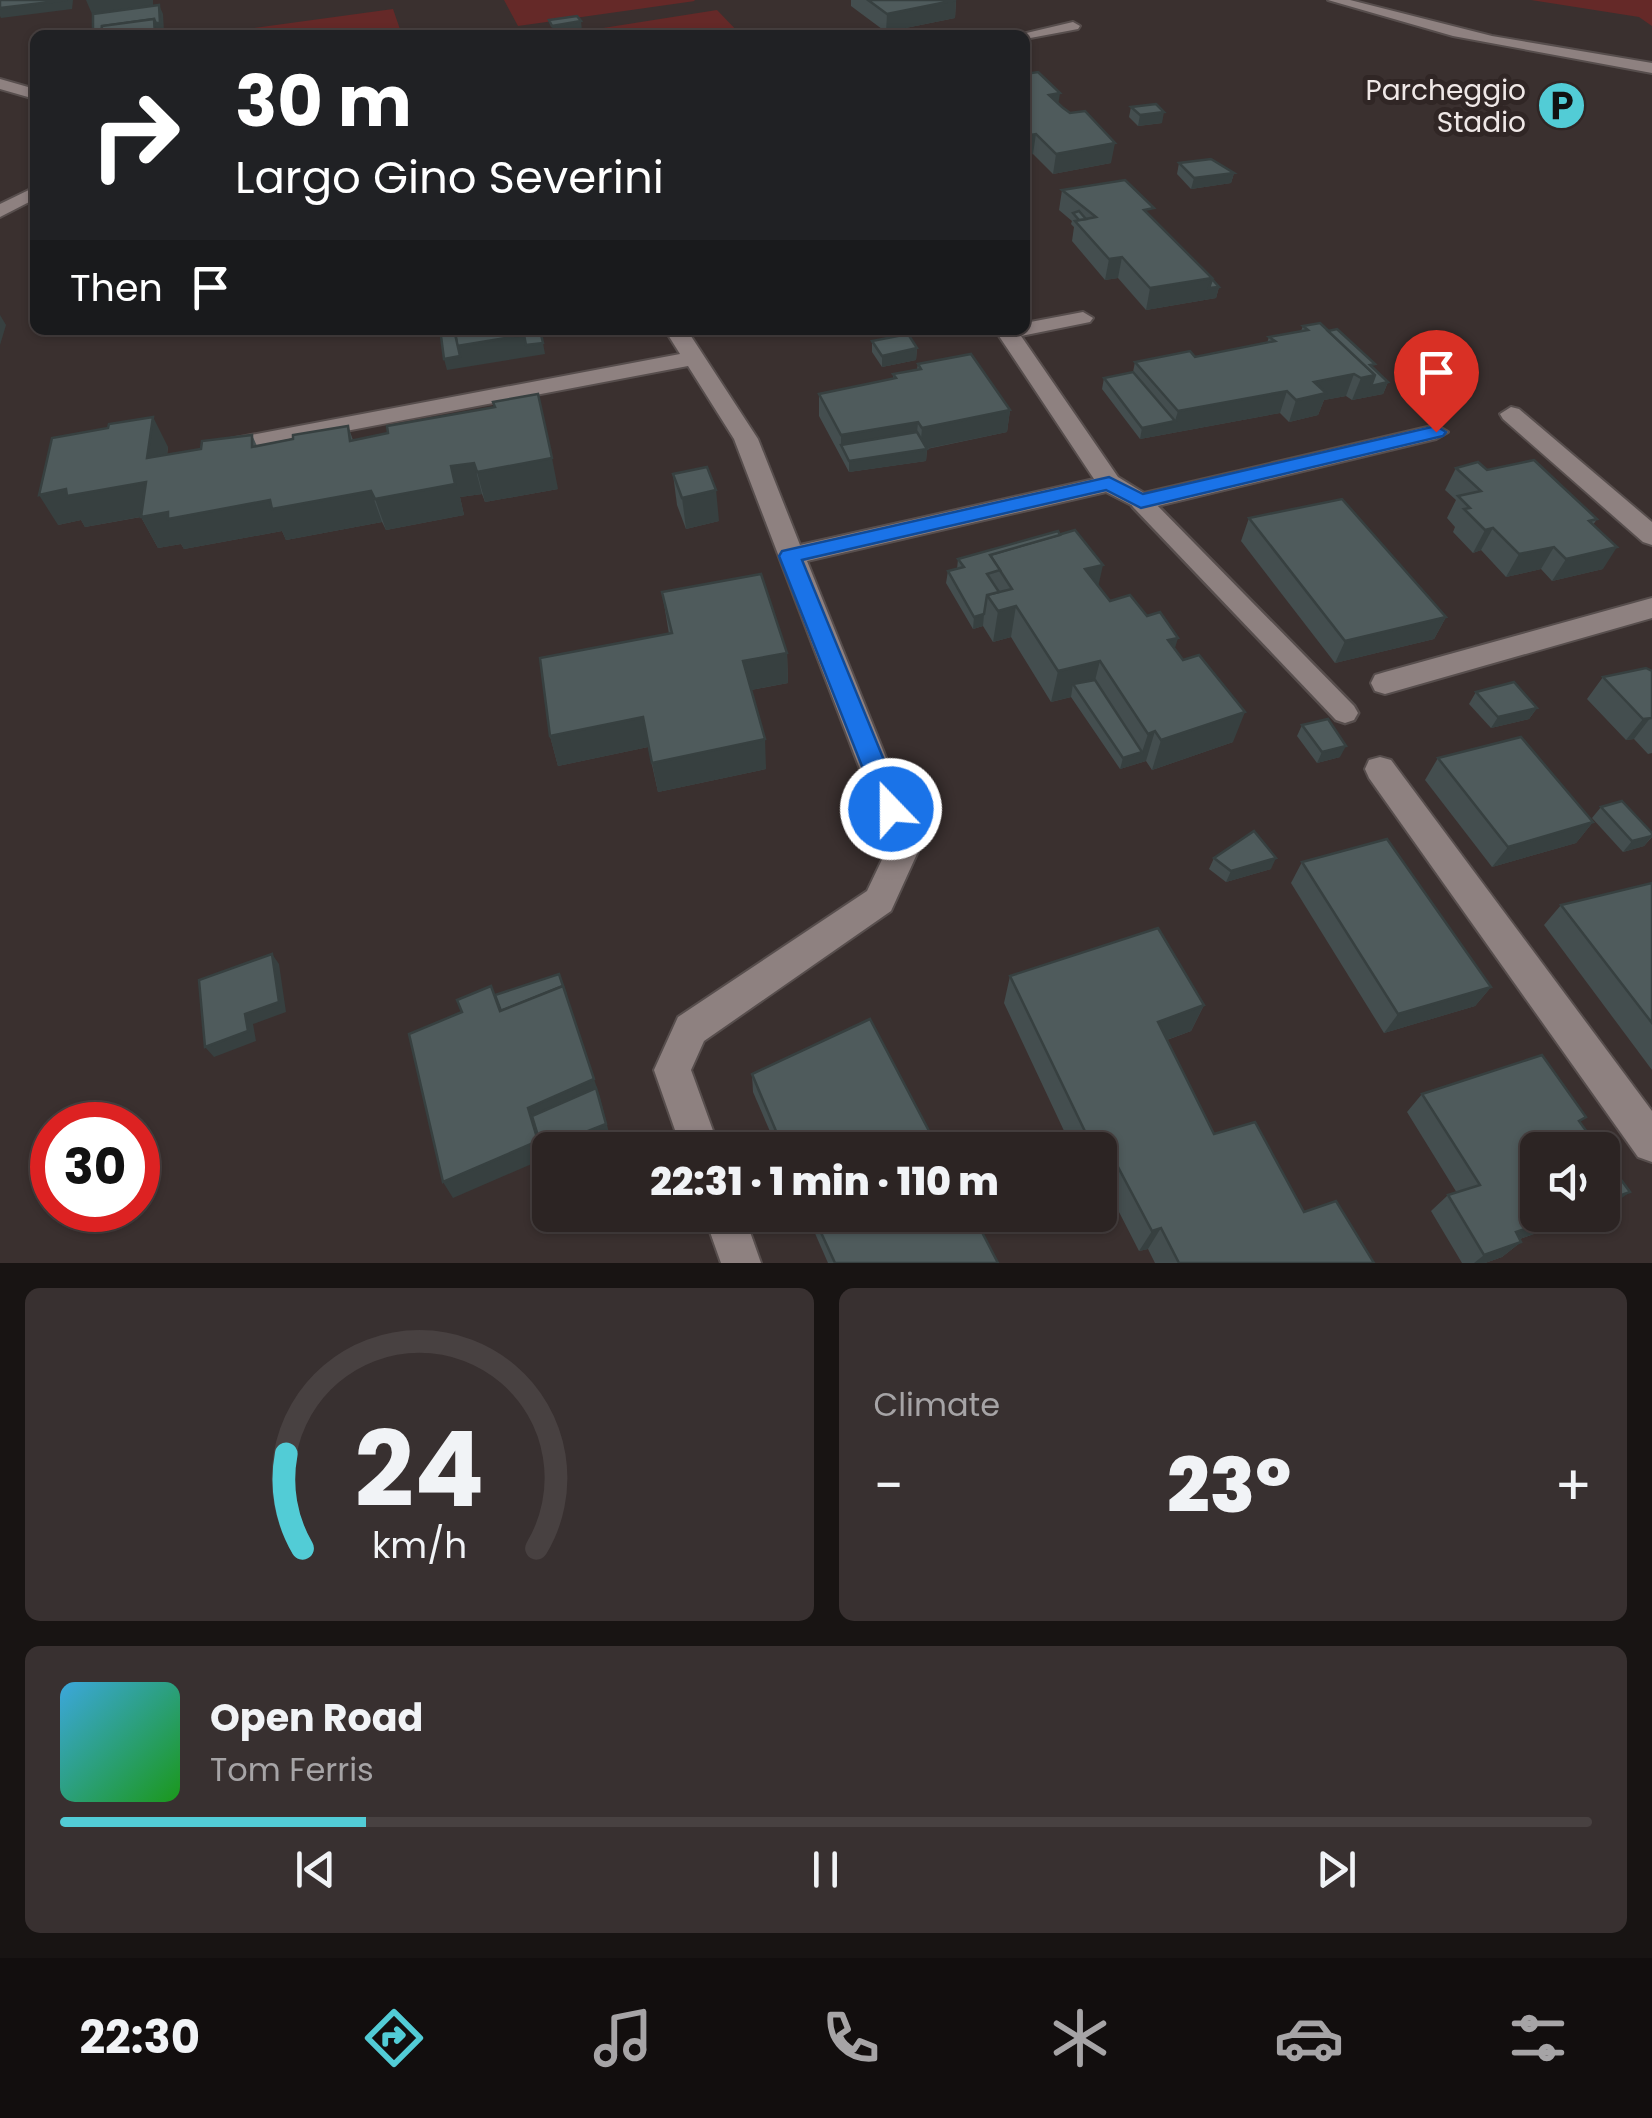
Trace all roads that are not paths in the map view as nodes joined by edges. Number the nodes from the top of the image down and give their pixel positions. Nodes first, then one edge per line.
1 (1335, 0) edge
2 (1073, 26) dead end
3 (1030, 34) edge
4 (1652, 68) edge
5 (0, 84) edge
6 (30, 93) edge
7 (30, 195) edge
8 (0, 212) edge
9 (1083, 318) dead end
10 (1030, 329) edge
11 (679, 335) edge
12 (1010, 335) edge
13 (693, 358) junction
14 (1511, 414) dead end
15 (1436, 432) dead end
16 (230, 446) edge
17 (1109, 483) junction
18 (1141, 502) junction
19 (1652, 536) edge
20 (789, 556) junction
21 (1652, 608) edge
22 (1385, 684) dead end
23 (1346, 713) dead end
24 (1380, 769) dead end
25 (694, 1132) edge
26 (1652, 1143) edge
27 (730, 1232) edge
28 (741, 1263) edge

1 - 4 street
2 - 3 street
5 - 6 street
7 - 8 street
9 - 10 street
11 - 13 street
12 - 17 street
13 - 16 street
13 - 20 street
14 - 19 street
15 - 18 street
17 - 18 street
17 - 20 street
18 - 23 lane
20 - 25 street
21 - 22 street
24 - 26 street
27 - 28 street

